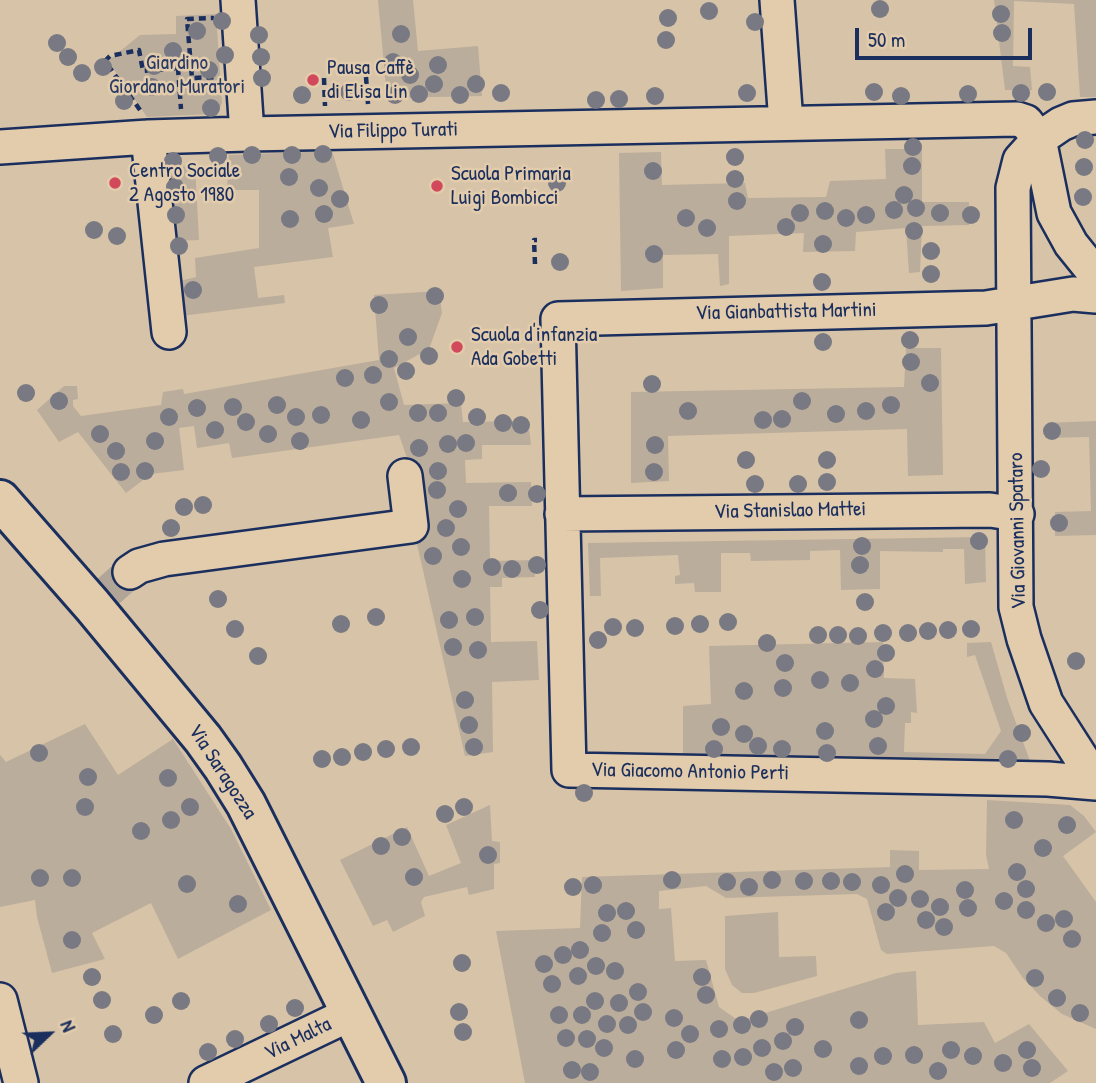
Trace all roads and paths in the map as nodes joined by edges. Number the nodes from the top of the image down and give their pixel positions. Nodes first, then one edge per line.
1 (777, 0) edge
2 (229, 9) edge
3 (178, 68) junction
4 (191, 68) junction
5 (225, 77) dead end
6 (366, 77) dead end
7 (324, 79) dead end
8 (368, 105) dead end
9 (326, 107) dead end
10 (1096, 117) edge
11 (182, 120) dead end
12 (786, 124) junction
13 (145, 125) junction
14 (247, 134) junction
15 (1039, 139) junction
16 (0, 147) edge
17 (537, 240) dead end
18 (535, 264) dead end
19 (1096, 275) edge
20 (1096, 296) edge
21 (1015, 303) junction
22 (558, 319) joint
23 (169, 332) dead end
24 (405, 476) dead end
25 (0, 500) edge
26 (562, 514) junction
27 (1017, 514) junction
28 (130, 572) tunnel mouth
29 (1096, 782) edge
30 (0, 1000) edge
31 (352, 1013) junction
32 (21, 1083) edge
33 (206, 1083) edge
34 (386, 1083) edge

1 - 12 street
2 - 4 path
2 - 14 street
3 - 4 path
3 - 11 path
3 - 13 path
4 - 5 path
6 - 8 path
7 - 9 path
10 - 15 street
12 - 14 street, Via Filippo Turati
12 - 15 street, Via Filippo Turati
13 - 14 street, Via Filippo Turati
13 - 16 street, Via Filippo Turati
13 - 23 street
15 - 19 street
15 - 21 street, Via Giovanni Spataro
17 - 18 path
20 - 21 street, Via Gianbattista Martini
21 - 22 street, Via Gianbattista Martini
21 - 27 street, Via Giovanni Spataro
22 - 26 street, Via Giacomo Antonio Perti
24 - 28 street
25 - 31 main road, Via Saragozza
26 - 27 street, Via Stanislao Mattei
26 - 29 street, Via Giacomo Antonio Perti
27 - 29 street, Via Giovanni Spataro
30 - 32 street
31 - 33 street, Via Malta
31 - 34 main road, Via Saragozza

